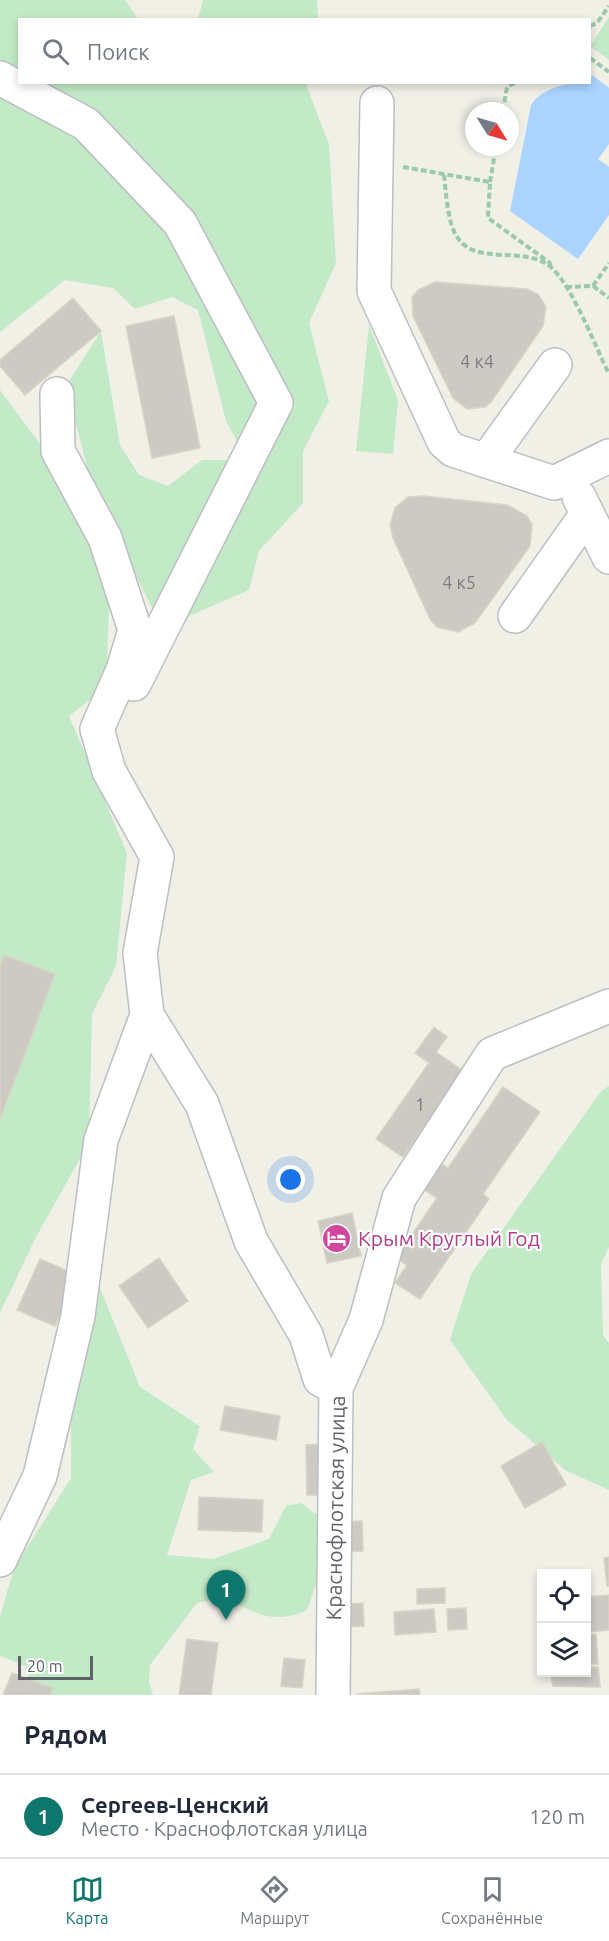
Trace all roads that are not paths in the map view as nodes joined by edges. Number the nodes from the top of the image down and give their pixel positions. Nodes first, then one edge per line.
1 (0, 78) edge
2 (377, 103) dead end
3 (555, 365) dead end
4 (57, 394) dead end
5 (609, 456) edge
6 (486, 461) junction
7 (569, 477) junction
8 (587, 514) junction
9 (609, 557) edge
10 (515, 616) dead end
11 (103, 747) junction
12 (609, 1006) edge
13 (147, 1016) junction
14 (336, 1388) junction
15 (0, 1560) edge
16 (333, 1695) edge

1 - 11 street
2 - 6 street
3 - 6 street
4 - 11 street
5 - 7 street
6 - 7 street
7 - 8 street
8 - 9 street
8 - 10 street
11 - 13 street
12 - 14 street, Краснофлотская улица
13 - 14 street
13 - 15 street
14 - 16 street, Краснофлотская улица

